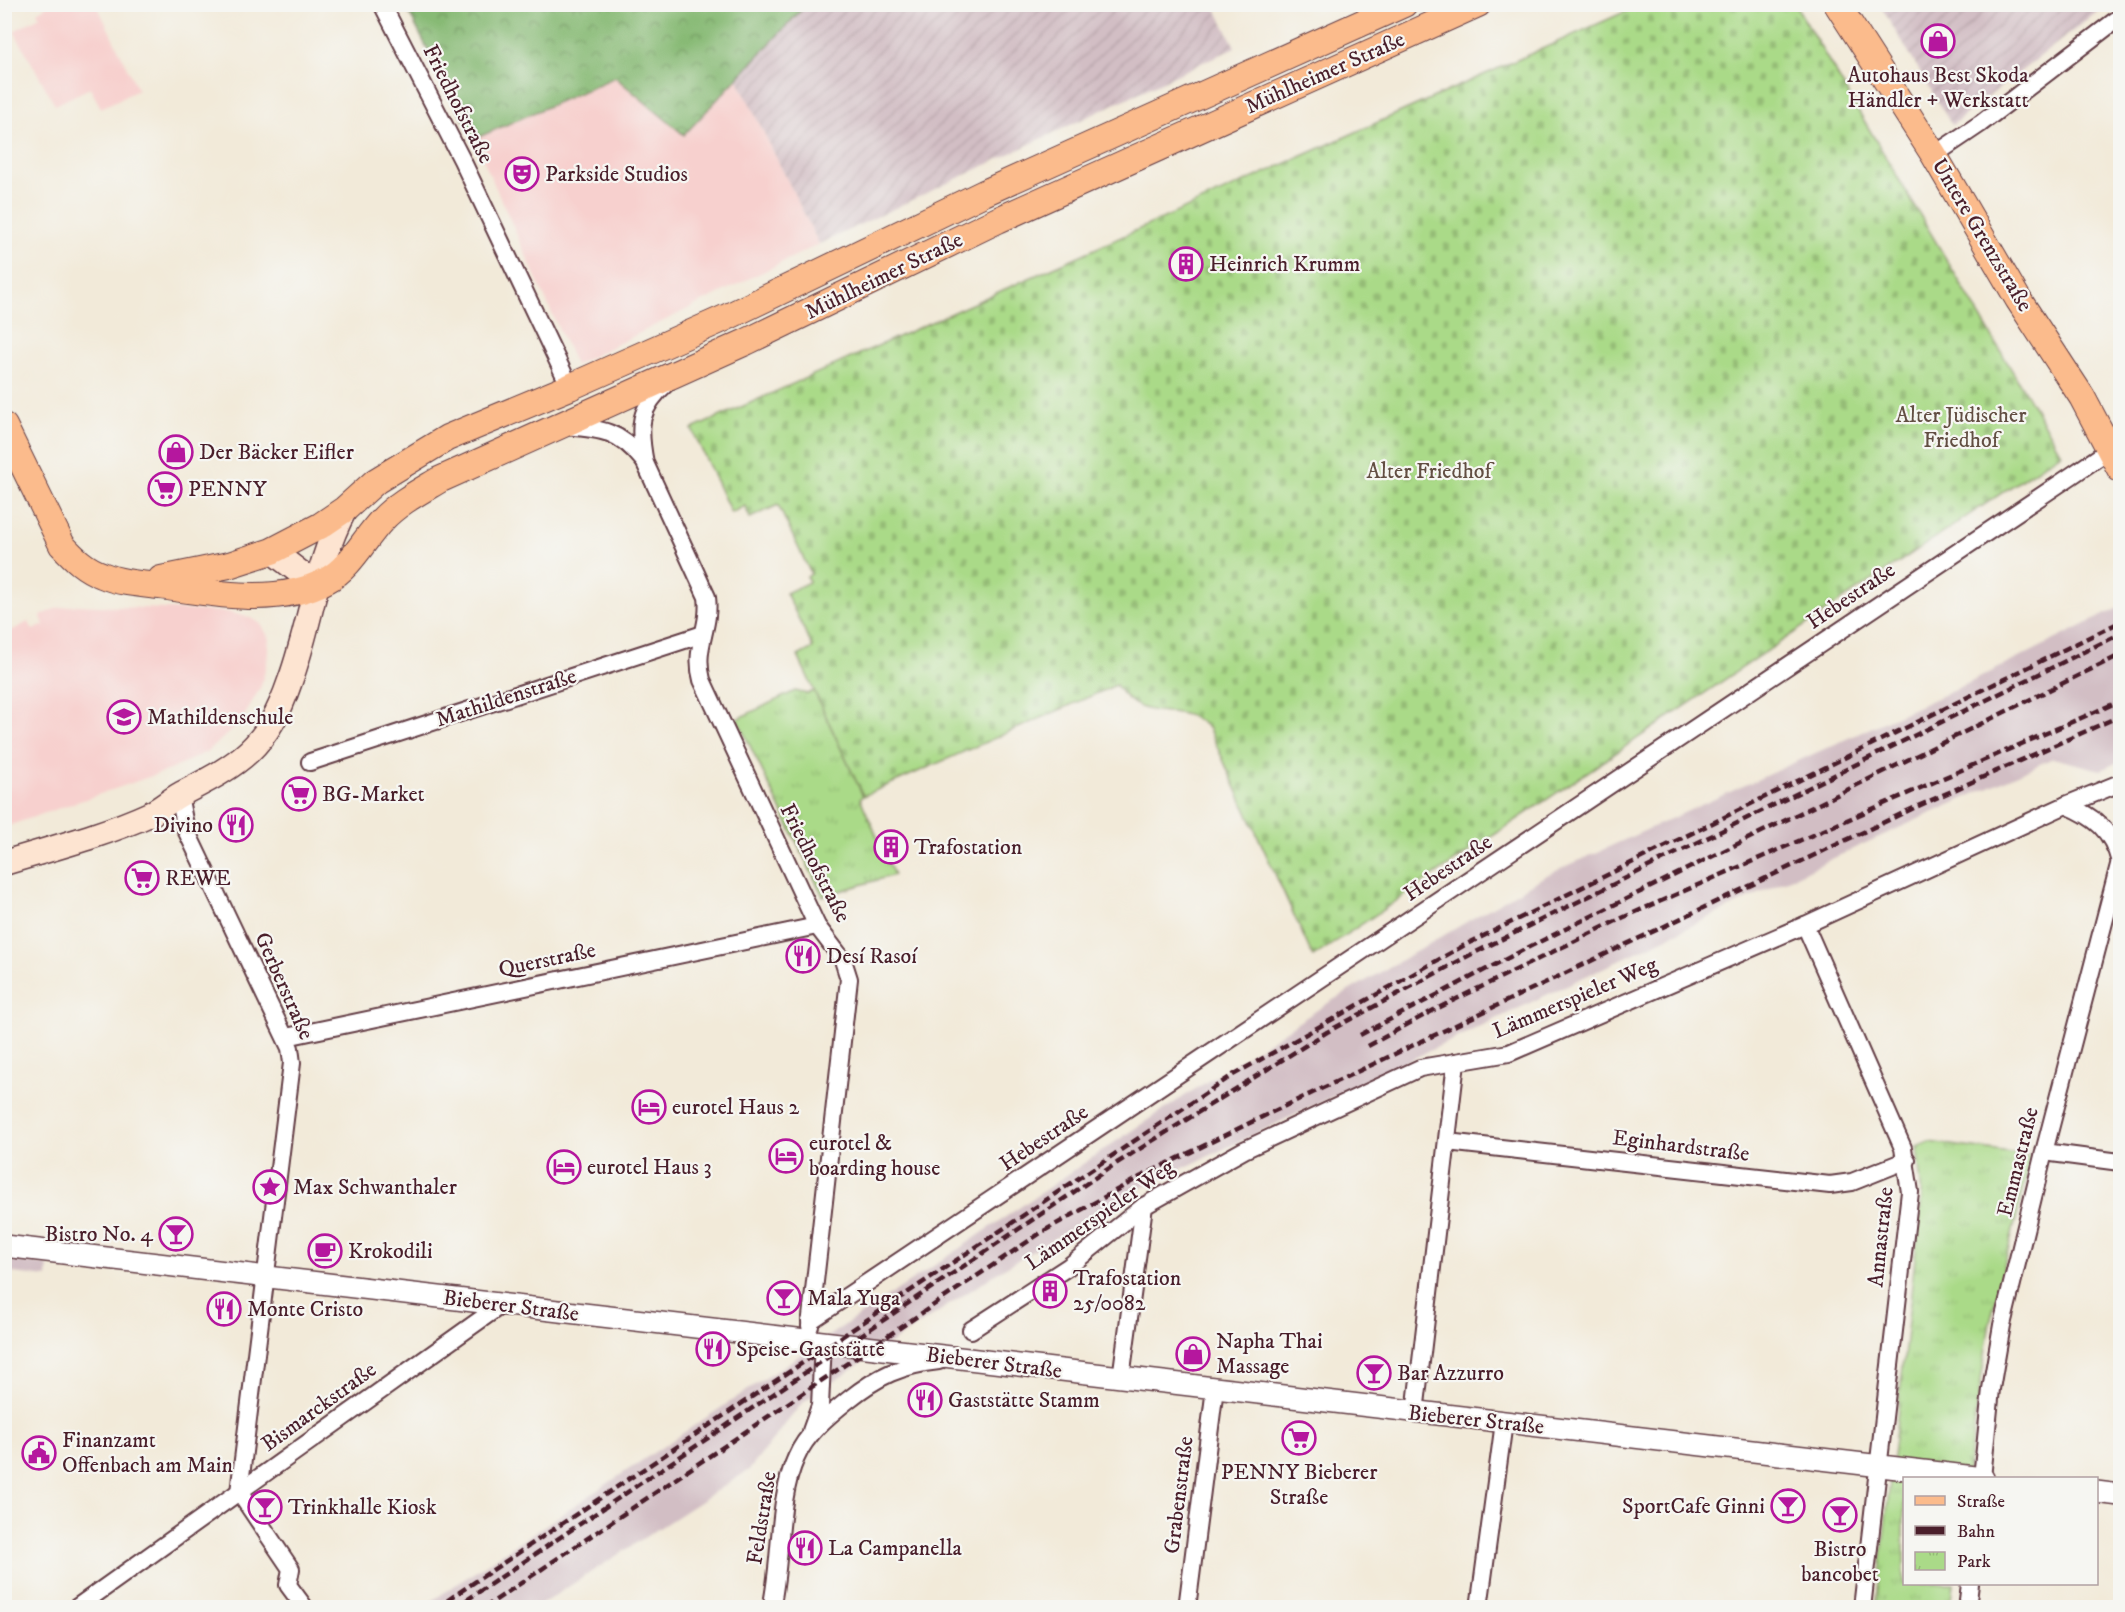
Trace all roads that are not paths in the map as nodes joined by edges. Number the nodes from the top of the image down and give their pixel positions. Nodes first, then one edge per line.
1 (382, 4) edge
2 (1404, 4) edge
3 (1478, 4) edge
4 (1837, 4) edge
5 (2121, 17) edge
6 (1934, 155) junction
7 (693, 366) junction
8 (570, 387) junction
9 (559, 425) junction
10 (4, 426) edge
11 (2117, 452) edge
12 (645, 463) junction
13 (345, 509) junction
14 (272, 551) junction
15 (137, 583) junction
16 (316, 585) junction
17 (703, 634) junction
18 (310, 762) dead end
19 (2121, 783) edge
20 (179, 795) junction
21 (2066, 805) junction
22 (4, 849) edge
23 (2120, 861) edge
24 (4, 863) edge
25 (1805, 925) junction
26 (817, 926) junction
27 (286, 1037) junction
28 (1456, 1062) junction
29 (1447, 1142) junction
30 (2044, 1152) junction
31 (1906, 1160) junction
32 (2121, 1162) edge
33 (1144, 1206) junction
34 (4, 1246) edge
35 (267, 1278) junction
36 (501, 1305) junction
37 (971, 1330) dead end
38 (814, 1335) junction
39 (959, 1360) junction
40 (1121, 1377) junction
41 (1215, 1388) junction
42 (1415, 1413) junction
43 (1504, 1422) junction
44 (807, 1440) junction
45 (1877, 1466) junction
46 (1973, 1477) edge
47 (1982, 1477) edge
48 (238, 1492) junction
49 (2098, 1492) edge
50 (2121, 1495) edge
51 (1970, 1585) edge
52 (75, 1608) edge
53 (305, 1608) edge
54 (771, 1608) edge
55 (1187, 1608) edge
56 (1479, 1608) edge
57 (1862, 1608) edge
58 (1967, 1608) edge

1 - 8 street, Friedhofstraße
2 - 8 main road, Mühlheimer Straße
3 - 7 main road, Mühlheimer Straße
4 - 6 main road, Untere Grenzstraße
5 - 6 street
6 - 11 main road, Untere Grenzstraße
7 - 9 main road, Mühlheimer Straße
7 - 12 street, Friedhofstraße
8 - 13 main road, Mühlheimer Straße
9 - 12 street, Friedhofstraße
9 - 16 main road, Mühlheimer Straße
10 - 15 main road
11 - 38 street, Hebestraße
12 - 17 street, Friedhofstraße
13 - 14 main road, Mühlheimer Straße
13 - 16 main road
14 - 15 main road, Mühlheimer Straße
14 - 16 main road
15 - 16 main road
16 - 20 main road
17 - 18 street, Mathildenstraße
17 - 26 street, Friedhofstraße
19 - 21 street, Lämmerspieler Weg
20 - 22 main road
20 - 24 main road
20 - 27 street, Gerberstraße
21 - 23 street, Emmastraße
21 - 25 street, Lämmerspieler Weg
23 - 30 street, Emmastraße
25 - 28 street, Lämmerspieler Weg
25 - 31 street, Annastraße
26 - 27 street, Querstraße
26 - 38 street, Friedhofstraße
27 - 35 street, Gerberstraße
28 - 29 street
28 - 33 street, Lämmerspieler Weg
29 - 31 street, Eginhardstraße
29 - 42 street
30 - 32 street
30 - 47 street, Emmastraße
31 - 45 street, Annastraße
33 - 37 street, Lämmerspieler Weg
33 - 40 street
34 - 35 street, Bieberer Straße
35 - 36 street, Bieberer Straße
35 - 48 street, Gerberstraße
36 - 38 street, Bieberer Straße
36 - 48 street, Bismarckstraße
38 - 39 street, Bieberer Straße
38 - 44 street, Feldstraße
39 - 40 street, Bieberer Straße
39 - 44 street, Feldstraße
40 - 41 street, Bieberer Straße
41 - 42 street, Bieberer Straße
41 - 55 street, Grabenstraße
42 - 43 street, Bieberer Straße
43 - 45 street, Bieberer Straße
43 - 56 street
44 - 54 street, Feldstraße
45 - 46 street, Bieberer Straße
45 - 57 street, Annastraße
48 - 52 street, Bismarckstraße
48 - 53 street
49 - 50 street
51 - 58 street

